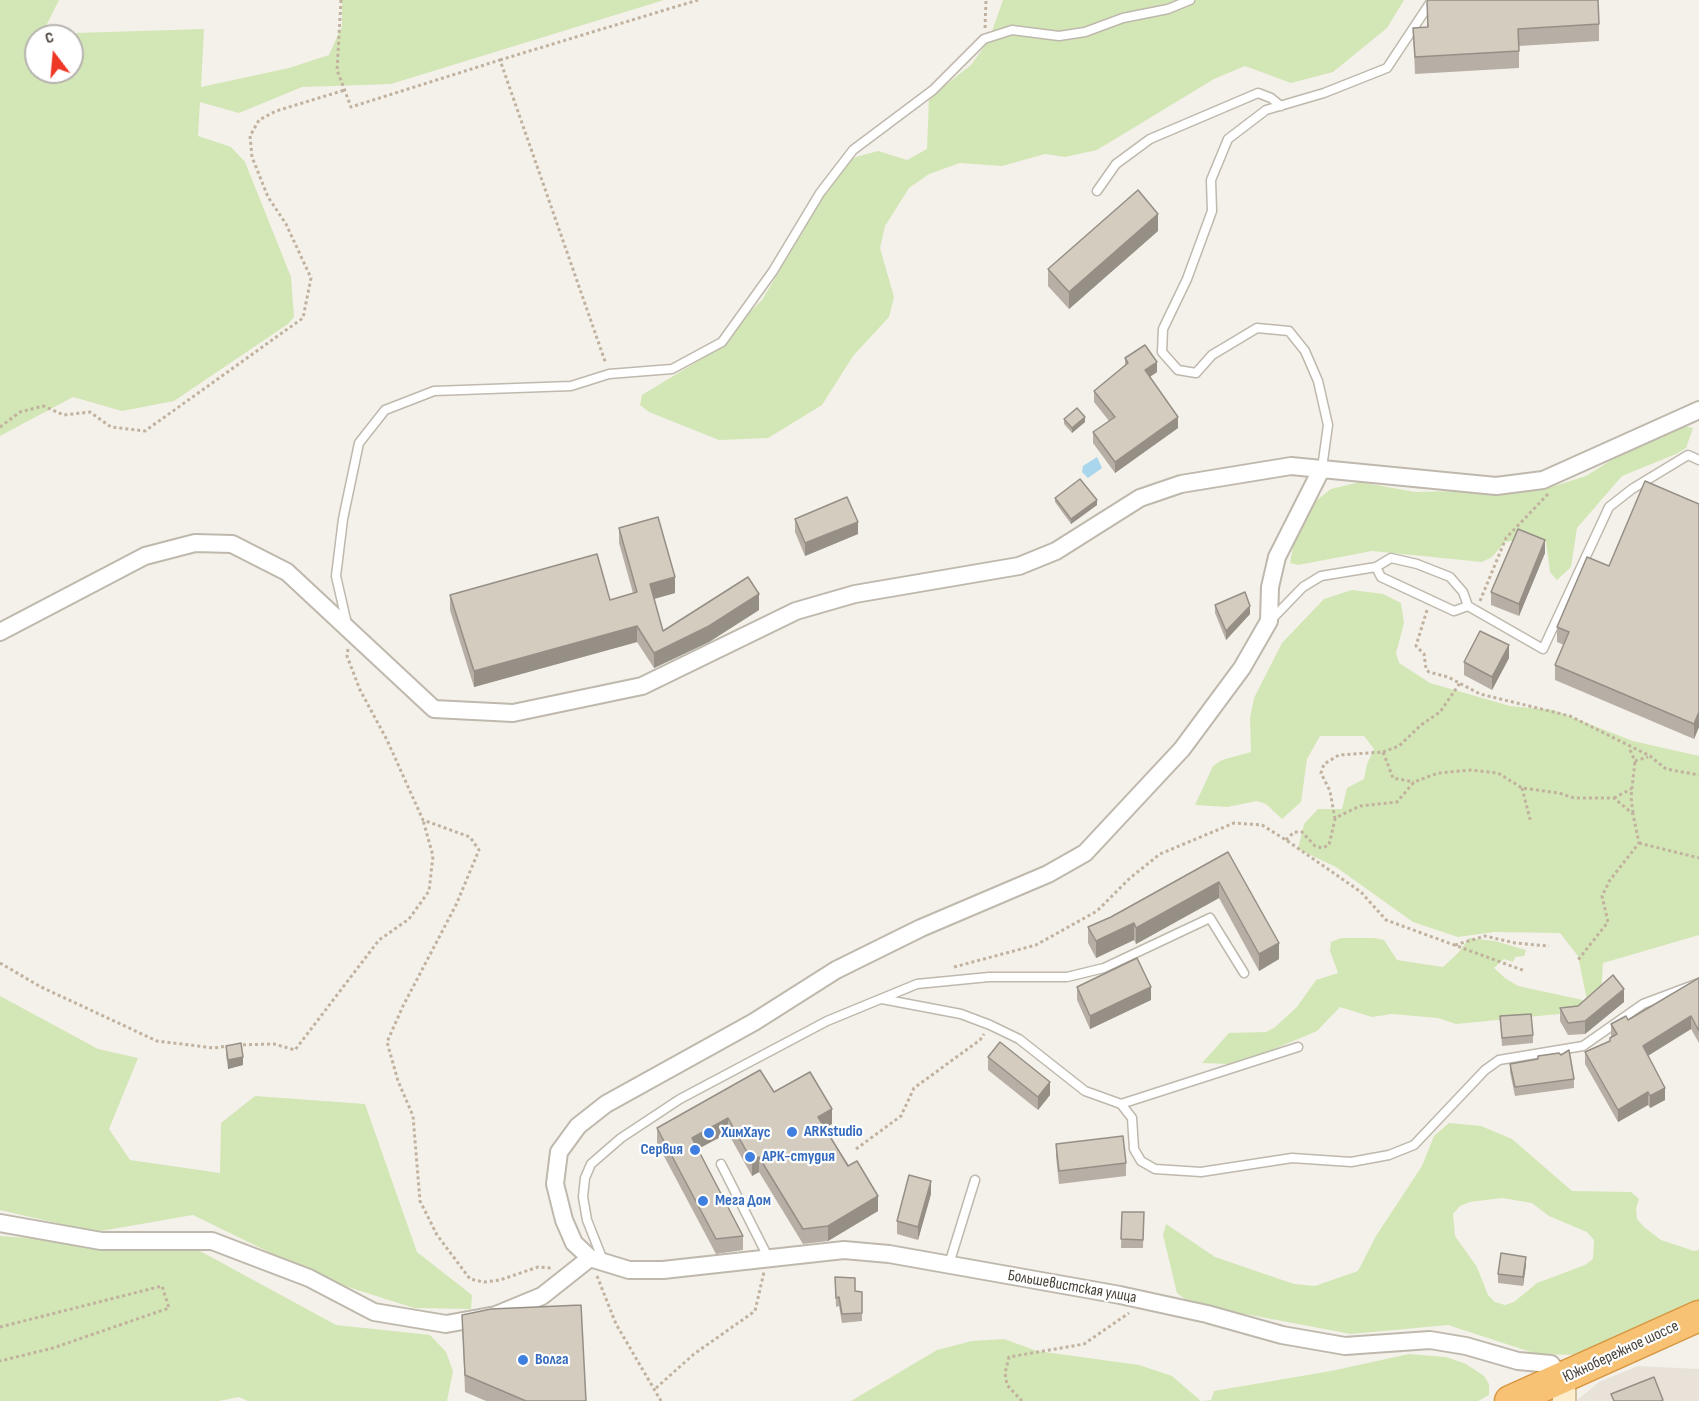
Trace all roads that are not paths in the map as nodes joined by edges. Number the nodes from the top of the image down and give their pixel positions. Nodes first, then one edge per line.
1 (1190, 0) edge
2 (1432, 0) edge
3 (1281, 106) junction
4 (1097, 191) dead end
5 (1699, 410) edge
6 (1699, 460) edge
7 (1322, 468) junction
8 (1376, 567) junction
9 (1472, 609) junction
10 (1269, 621) junction
11 (348, 629) junction
12 (0, 632) edge
13 (1244, 973) dead end
14 (1699, 983) edge
15 (882, 999) junction
16 (1298, 1047) dead end
17 (1121, 1104) junction
18 (721, 1164) dead end
19 (975, 1180) dead end
20 (0, 1223) edge
21 (768, 1257) junction
22 (597, 1261) junction
23 (949, 1264) junction
24 (1699, 1316) edge
25 (1699, 1327) edge
26 (1556, 1387) edge
27 (1510, 1401) edge

1 - 11 lane
2 - 3 lane
3 - 4 lane
3 - 7 lane
5 - 7 street
6 - 9 lane
7 - 10 street
7 - 11 street
8 - 9 lane
8 - 9 lane
8 - 10 lane
10 - 22 street
11 - 12 street
13 - 15 lane
14 - 17 lane
15 - 17 lane
15 - 22 lane
16 - 17 lane
18 - 21 lane
19 - 23 lane
20 - 22 street
21 - 22 street, Большевистская улица
21 - 23 street, Большевистская улица
23 - 26 street, Большевистская улица
24 - 26 highway, Южнобережное шоссе
25 - 26 highway, Южнобережное шоссе
26 - 27 highway, Южнобережное шоссе

